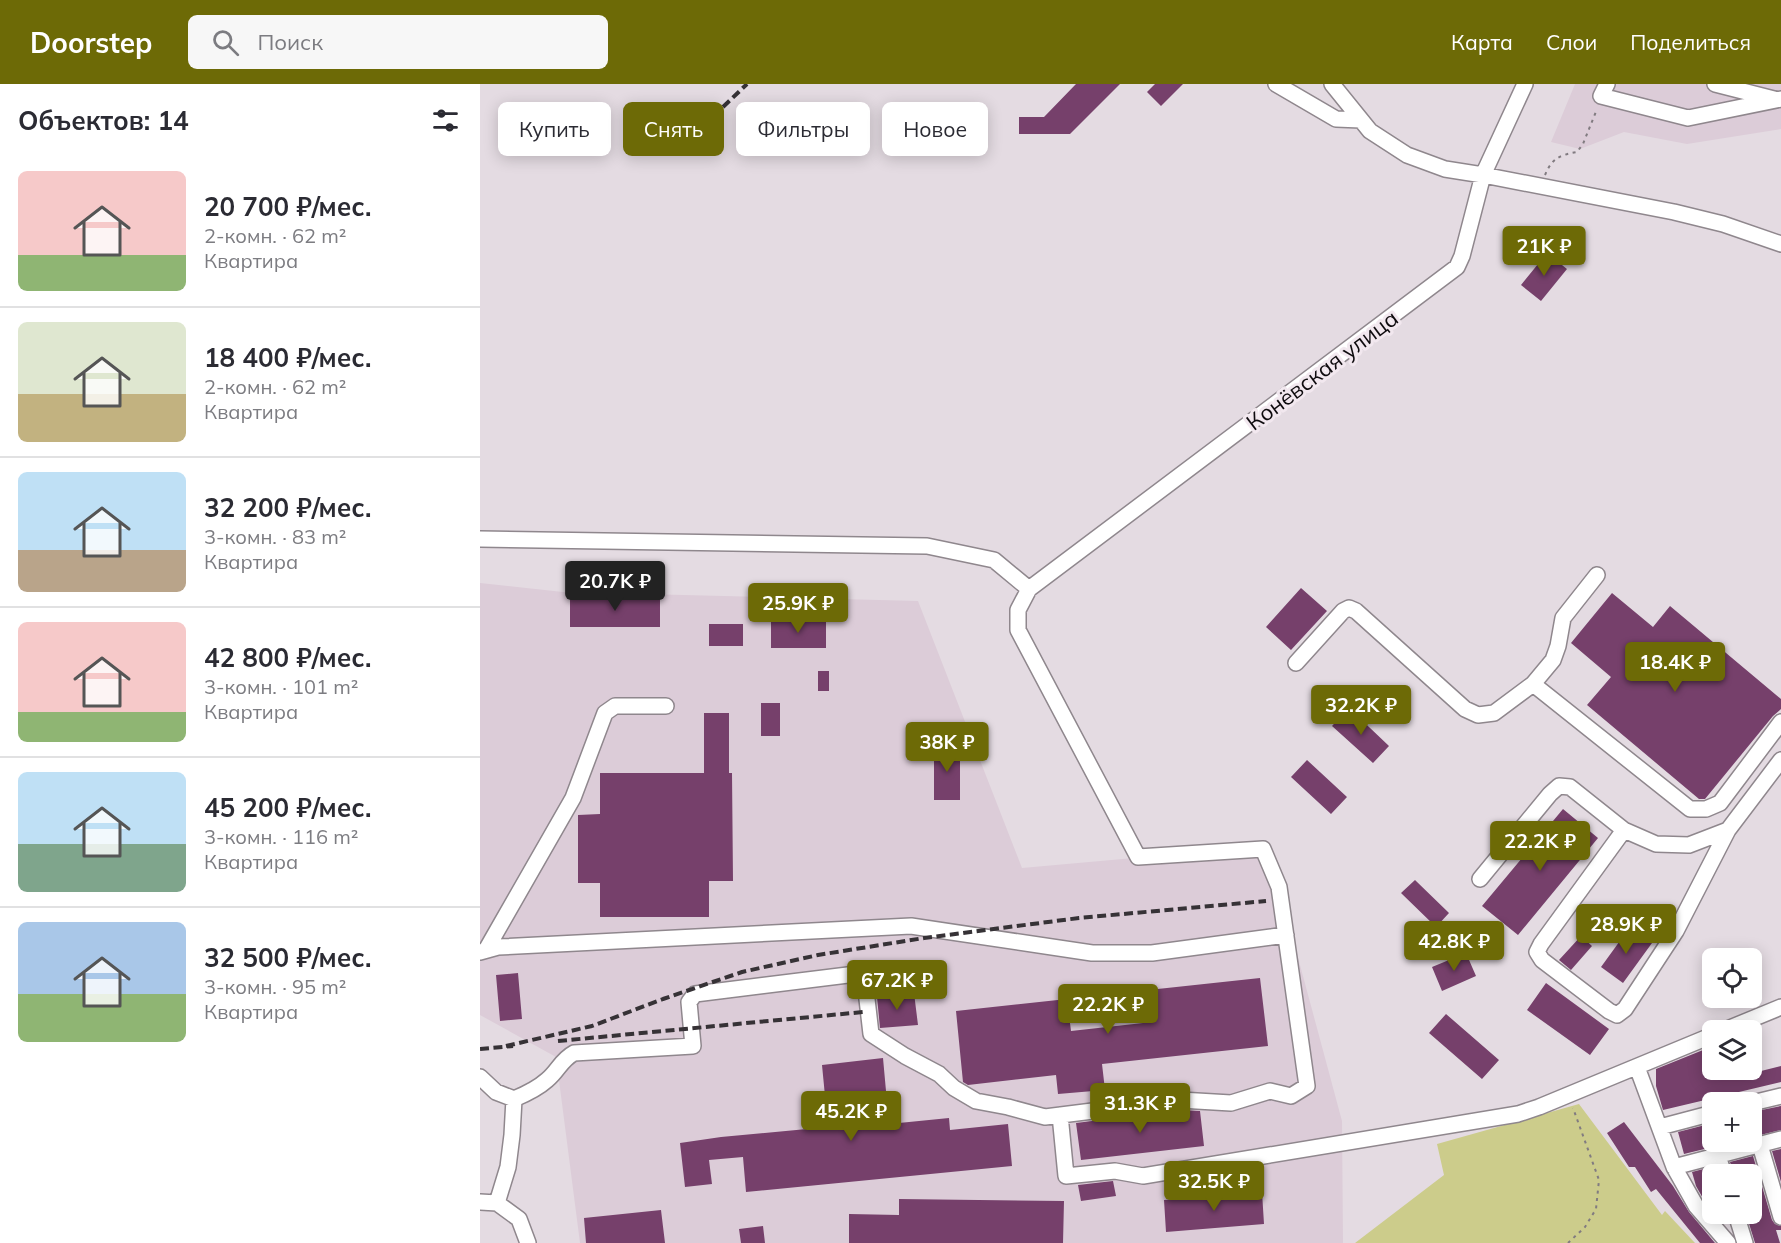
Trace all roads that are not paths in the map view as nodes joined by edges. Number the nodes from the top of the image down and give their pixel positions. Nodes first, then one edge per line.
1 (1276, 84) edge
2 (1332, 84) edge
3 (1525, 84) edge
4 (1715, 84) edge
5 (1604, 90) edge
6 (1779, 100) edge
7 (1361, 120) junction
8 (1483, 175) junction
9 (1781, 244) edge
10 (480, 539) edge
11 (1598, 575) dead end
12 (1029, 589) junction
13 (1296, 663) dead end
14 (1533, 684) junction
15 (666, 706) dead end
16 (1781, 722) edge
17 (1781, 760) edge
18 (1624, 830) junction
19 (1728, 830) junction
20 (1480, 879) dead end
21 (1286, 934) junction
22 (483, 951) edge
23 (1781, 1007) edge
24 (1749, 1020) edge
25 (1702, 1039) edge
26 (1636, 1066) junction
27 (480, 1077) edge
28 (1781, 1096) edge
29 (514, 1099) junction
30 (1762, 1101) edge
31 (1060, 1115) junction
32 (1702, 1116) edge
33 (1660, 1127) junction
34 (1781, 1139) edge
35 (1762, 1144) edge
36 (1733, 1152) edge
37 (1762, 1152) edge
38 (1718, 1156) junction
39 (1721, 1164) edge
40 (1674, 1167) junction
41 (480, 1202) edge
42 (497, 1203) junction
43 (1781, 1217) edge
44 (1739, 1224) edge
45 (528, 1243) edge
46 (1728, 1243) edge
47 (1744, 1243) edge

1 - 7 street
2 - 7 street
3 - 8 street, Конёвская улица
4 - 6 street
5 - 6 street
7 - 8 street
8 - 9 street
8 - 12 street, Конёвская улица
10 - 12 street
11 - 14 street
12 - 21 street
13 - 14 street
14 - 16 street
15 - 22 street
17 - 19 street
18 - 19 street
18 - 19 street
18 - 20 street
21 - 22 street
21 - 31 street
23 - 24 street
25 - 26 street
26 - 31 street
26 - 33 street
27 - 29 street
28 - 30 street
29 - 31 street
29 - 42 street
32 - 33 street
33 - 40 street
34 - 35 street
36 - 38 street
37 - 43 street
38 - 39 street
38 - 40 street
40 - 46 street
41 - 42 street
42 - 45 street
44 - 47 street

